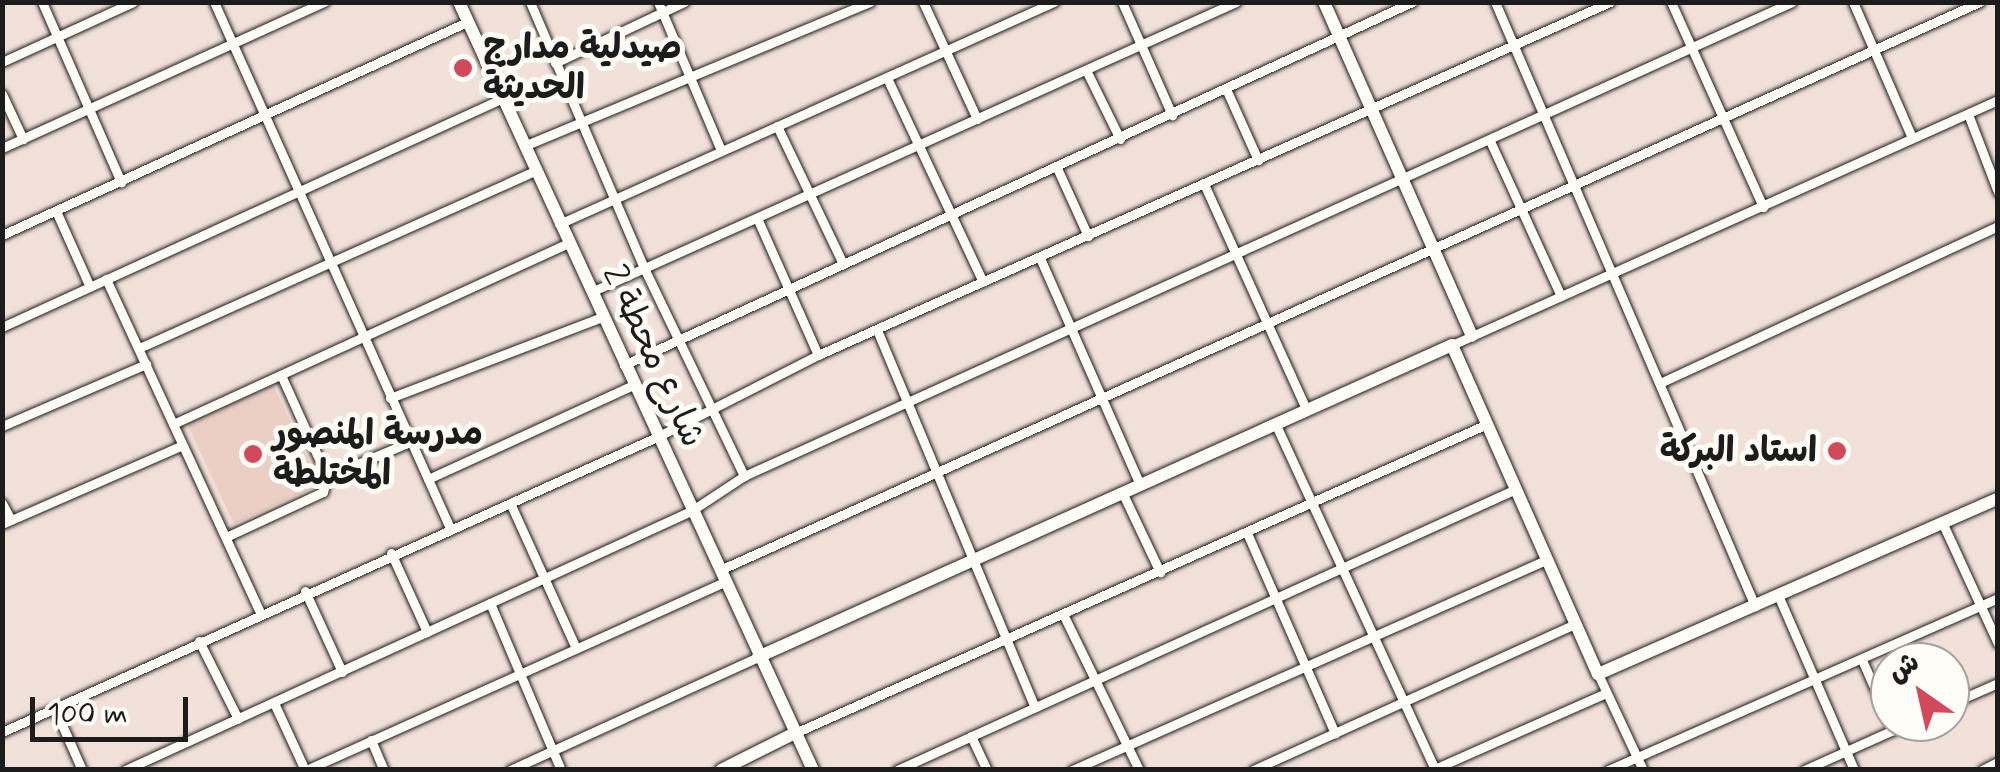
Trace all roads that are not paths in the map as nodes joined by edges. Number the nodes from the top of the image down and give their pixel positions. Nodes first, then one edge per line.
1 (42, 2) edge
2 (133, 2) edge
3 (214, 2) edge
4 (324, 2) edge
5 (459, 2) edge
6 (530, 2) edge
7 (684, 2) edge
8 (870, 2) edge
9 (923, 2) edge
10 (1054, 2) edge
11 (1122, 2) edge
12 (1236, 2) edge
13 (1324, 2) edge
14 (1412, 2) edge
15 (1495, 2) edge
16 (1610, 2) edge
17 (1671, 2) edge
18 (1792, 2) edge
19 (1853, 2) edge
20 (1980, 2) edge
21 (856, 5) edge
22 (660, 7) edge
23 (468, 22) junction
24 (56, 38) junction
25 (1339, 38) junction
26 (1514, 44) junction
27 (233, 45) junction
28 (1142, 45) junction
29 (1690, 47) junction
30 (946, 51) junction
31 (1874, 51) junction
32 (2, 62) edge
33 (555, 63) junction
34 (1086, 70) junction
35 (887, 78) junction
36 (691, 82) junction
37 (1227, 91) junction
38 (2, 94) edge
39 (503, 98) junction
40 (1998, 100) edge
41 (88, 110) junction
42 (1372, 110) junction
43 (1968, 114) junction
44 (1172, 116) junction
45 (1546, 117) junction
46 (266, 118) junction
47 (1721, 118) junction
48 (977, 119) junction
49 (581, 125) junction
50 (778, 126) junction
51 (1912, 138) junction
52 (23, 139) junction
53 (1120, 139) junction
54 (1490, 141) junction
55 (920, 145) junction
56 (524, 146) junction
57 (2, 148) edge
58 (720, 148) junction
59 (1258, 160) junction
60 (1057, 168) junction
61 (534, 171) junction
62 (1402, 179) junction
63 (121, 182) junction
64 (1204, 184) junction
65 (1576, 184) junction
66 (298, 189) junction
67 (1998, 192) edge
68 (809, 194) junction
69 (614, 199) junction
70 (1763, 206) junction
71 (1521, 209) junction
72 (56, 211) junction
73 (954, 215) junction
74 (757, 218) junction
75 (559, 224) junction
76 (1998, 226) edge
77 (2, 236) edge
78 (1088, 236) junction
79 (568, 243) junction
80 (1434, 250) junction
81 (1236, 254) junction
82 (1040, 258) junction
83 (332, 262) junction
84 (843, 264) junction
85 (644, 268) junction
86 (1614, 274) junction
87 (106, 279) junction
88 (983, 282) junction
89 (90, 286) junction
90 (788, 289) junction
91 (591, 292) junction
92 (1561, 296) junction
93 (602, 317) junction
94 (1268, 324) junction
95 (2, 327) edge
96 (1070, 328) junction
97 (876, 330) junction
98 (366, 336) junction
99 (1472, 336) junction
100 (681, 342) junction
101 (1452, 345) junction
102 (139, 348) junction
103 (818, 355) junction
104 (146, 364) junction
105 (624, 365) junction
106 (280, 374) junction
107 (1660, 383) junction
108 (633, 385) junction
109 (390, 398) junction
110 (1100, 398) junction
111 (908, 402) junction
112 (710, 407) junction
113 (1306, 409) junction
114 (1274, 423) junction
115 (174, 424) junction
116 (1487, 424) junction
117 (2, 426) edge
118 (657, 438) junction
119 (410, 442) junction
120 (183, 445) junction
121 (939, 472) junction
122 (744, 476) junction
123 (327, 477) junction
124 (428, 479) junction
125 (1140, 484) junction
126 (1516, 489) junction
127 (1122, 492) junction
128 (1998, 498) edge
129 (1312, 502) junction
130 (2, 504) edge
131 (510, 505) junction
132 (691, 512) junction
133 (6, 522) edge
134 (1942, 522) junction
135 (450, 528) junction
136 (1247, 533) junction
137 (226, 536) junction
138 (391, 553) junction
139 (1546, 560) junction
140 (970, 561) junction
141 (1343, 567) junction
142 (1160, 572) junction
143 (721, 577) junction
144 (546, 578) junction
145 (305, 591) junction
146 (1778, 595) junction
147 (1998, 598) edge
148 (1275, 599) junction
149 (490, 604) junction
150 (1754, 606) junction
151 (1980, 606) junction
152 (260, 612) junction
153 (1064, 614) junction
154 (1575, 624) junction
155 (426, 632) junction
156 (1374, 633) junction
157 (199, 641) junction
158 (1004, 641) junction
159 (1998, 644) edge
160 (576, 648) junction
161 (758, 657) junction
162 (1862, 660) junction
163 (1305, 666) junction
164 (342, 672) junction
165 (519, 672) junction
166 (1598, 674) junction
167 (1870, 678) edge
168 (1097, 680) junction
169 (1816, 680) junction
170 (1998, 682) edge
171 (1606, 693) junction
172 (1970, 695) edge
173 (274, 703) junction
174 (1404, 704) junction
175 (1035, 707) junction
176 (55, 709) junction
177 (238, 719) junction
178 (2, 732) edge
179 (795, 733) junction
180 (1335, 734) junction
181 (972, 736) junction
182 (371, 740) junction
183 (1870, 740) edge
184 (1127, 744) junction
185 (552, 751) junction
186 (1846, 751) junction
187 (1637, 757) junction
188 (152, 758) junction
189 (1998, 762) edge
190 (1434, 769) edge
191 (82, 770) edge
192 (125, 770) edge
193 (157, 770) edge
194 (306, 770) edge
195 (384, 770) edge
196 (510, 770) edge
197 (561, 770) edge
198 (720, 770) edge
199 (813, 770) edge
200 (897, 770) edge
201 (988, 770) edge
202 (1072, 770) edge
203 (1139, 770) edge
204 (1253, 770) edge
205 (1608, 770) edge
206 (1642, 770) edge
207 (1804, 770) edge
208 (1854, 770) edge
209 (1982, 770) edge

1 - 24 street
2 - 24 street
3 - 27 street
4 - 27 street
5 - 23 street, شارع محطة 2
6 - 33 street
7 - 22 street
8 - 21 street
9 - 30 street
10 - 30 street
11 - 28 street
12 - 28 street
13 - 25 street
14 - 25 street
15 - 26 street
16 - 26 street
17 - 29 street
18 - 29 street
19 - 31 street
20 - 31 street
21 - 36 street
22 - 33 street
22 - 36 street
23 - 39 street, شارع محطة 2
23 - 46 street
24 - 32 street
24 - 41 street
25 - 37 street
25 - 42 street
26 - 42 street
26 - 45 street
27 - 41 street
27 - 46 street
28 - 34 street
28 - 44 street
29 - 45 street
29 - 47 street
30 - 35 street
30 - 48 street
31 - 47 street
31 - 51 street
33 - 49 street
34 - 48 street
34 - 53 street
35 - 50 street
35 - 55 street
36 - 49 street
36 - 58 street
37 - 44 street
37 - 59 street
38 - 52 street
39 - 56 street, شارع محطة 2
39 - 66 street
40 - 43 street
41 - 52 street
41 - 63 street
42 - 59 street
42 - 62 street
43 - 51 street
43 - 67 street
44 - 53 street
45 - 54 street
45 - 65 street
46 - 63 street
46 - 66 street
47 - 65 street
47 - 70 street
48 - 55 street
49 - 56 street
49 - 69 street
50 - 58 street
50 - 68 street
51 - 70 street
52 - 57 street
53 - 60 street
54 - 62 street
54 - 71 street
55 - 68 street
55 - 73 street
56 - 61 street, شارع محطة 2
58 - 69 street
59 - 64 street
60 - 73 street
60 - 78 street
61 - 75 street, شارع محطة 2
61 - 83 street
62 - 80 street
62 - 81 street
63 - 72 street
64 - 78 street
64 - 81 street
65 - 71 street
65 - 86 street
66 - 83 street
66 - 87 street
68 - 74 street
68 - 84 street
69 - 75 street
69 - 85 street
70 - 86 street
71 - 80 street
71 - 92 street
72 - 77 street
72 - 89 street
73 - 84 street
73 - 88 street
74 - 85 street
74 - 90 street
75 - 79 street, شارع محطة 2
76 - 107 street
78 - 82 street
79 - 91 street, شارع محطة 2
79 - 98 street
80 - 94 street
80 - 99 street
81 - 94 street
81 - 96 street
82 - 88 street
82 - 96 street
83 - 98 street
83 - 102 street
84 - 90 street
85 - 91 street
85 - 100 street
86 - 92 street
86 - 107 street
87 - 89 street
87 - 102 street
88 - 97 street
89 - 95 street
90 - 100 street
90 - 103 street
91 - 93 street, شارع محطة 2
92 - 99 street
93 - 105 street, شارع محطة 2
93 - 109 street
94 - 110 street
94 - 113 street
96 - 110 street
96 - 111 street
97 - 103 street
97 - 111 street
98 - 106 street
98 - 109 street
99 - 101 street
100 - 105 street
100 - 112 street
101 - 113 street
101 - 116 street
102 - 104 street
103 - 112 street
104 - 115 street
104 - 117 street
105 - 108 street, شارع محطة 2
106 - 115 street
106 - 123 street
107 - 150 street
108 - 118 street, شارع محطة 2
108 - 124 street
109 - 119 street
110 - 121 street
110 - 125 street
111 - 121 street
111 - 122 street
112 - 118 street
112 - 122 street
113 - 114 street
114 - 125 street
114 - 129 street
115 - 120 street
116 - 126 street
116 - 129 street
118 - 131 street
118 - 132 street, شارع محطة 2
119 - 123 street
119 - 124 street
120 - 133 street
120 - 137 street
121 - 140 street
121 - 143 street
122 - 132 street
123 - 137 street
124 - 135 street
125 - 127 street
126 - 139 street
126 - 141 street
127 - 140 street
127 - 142 street
128 - 134 street
129 - 136 street
129 - 141 street
130 - 133 street
131 - 135 street
131 - 144 street
132 - 143 street, شارع محطة 2
132 - 144 street
134 - 146 street
134 - 151 street
135 - 138 street
136 - 142 street
136 - 148 street
137 - 152 street
138 - 145 street
138 - 155 street
139 - 154 street
139 - 156 street
140 - 158 street
140 - 161 street
141 - 148 street
141 - 156 street
142 - 153 street
143 - 160 street
143 - 161 street, شارع محطة 2
144 - 149 street
144 - 160 street
145 - 152 street
145 - 164 street
146 - 150 street
146 - 169 street
147 - 151 street
148 - 163 street
148 - 168 street
149 - 155 street
149 - 165 street
150 - 166 street
151 - 159 street
151 - 162 street
152 - 157 street
153 - 158 street
153 - 168 street
154 - 166 street
154 - 174 street
155 - 164 street
156 - 163 street
156 - 174 street
157 - 176 street
157 - 177 street
158 - 175 street
158 - 179 street
160 - 165 street
161 - 179 street, شارع محطة 2
161 - 185 street
162 - 167 street
162 - 169 street
163 - 180 street
163 - 184 street
164 - 173 street
165 - 182 street
165 - 185 street
166 - 171 street
168 - 175 street
168 - 184 street
169 - 186 street
169 - 187 street
170 - 172 street
171 - 187 street
171 - 190 street
173 - 177 street
173 - 194 street
174 - 180 street
174 - 190 street
175 - 181 street
176 - 178 street
176 - 191 street
177 - 188 street
179 - 198 street
179 - 199 street, شارع محطة 2
180 - 204 street
181 - 200 street
181 - 201 street
182 - 194 street
182 - 195 street
183 - 186 street
184 - 202 street
184 - 203 street
185 - 196 street
185 - 197 street
186 - 207 street
186 - 208 street
187 - 205 street
187 - 206 street
188 - 192 street
188 - 193 street
189 - 209 street

